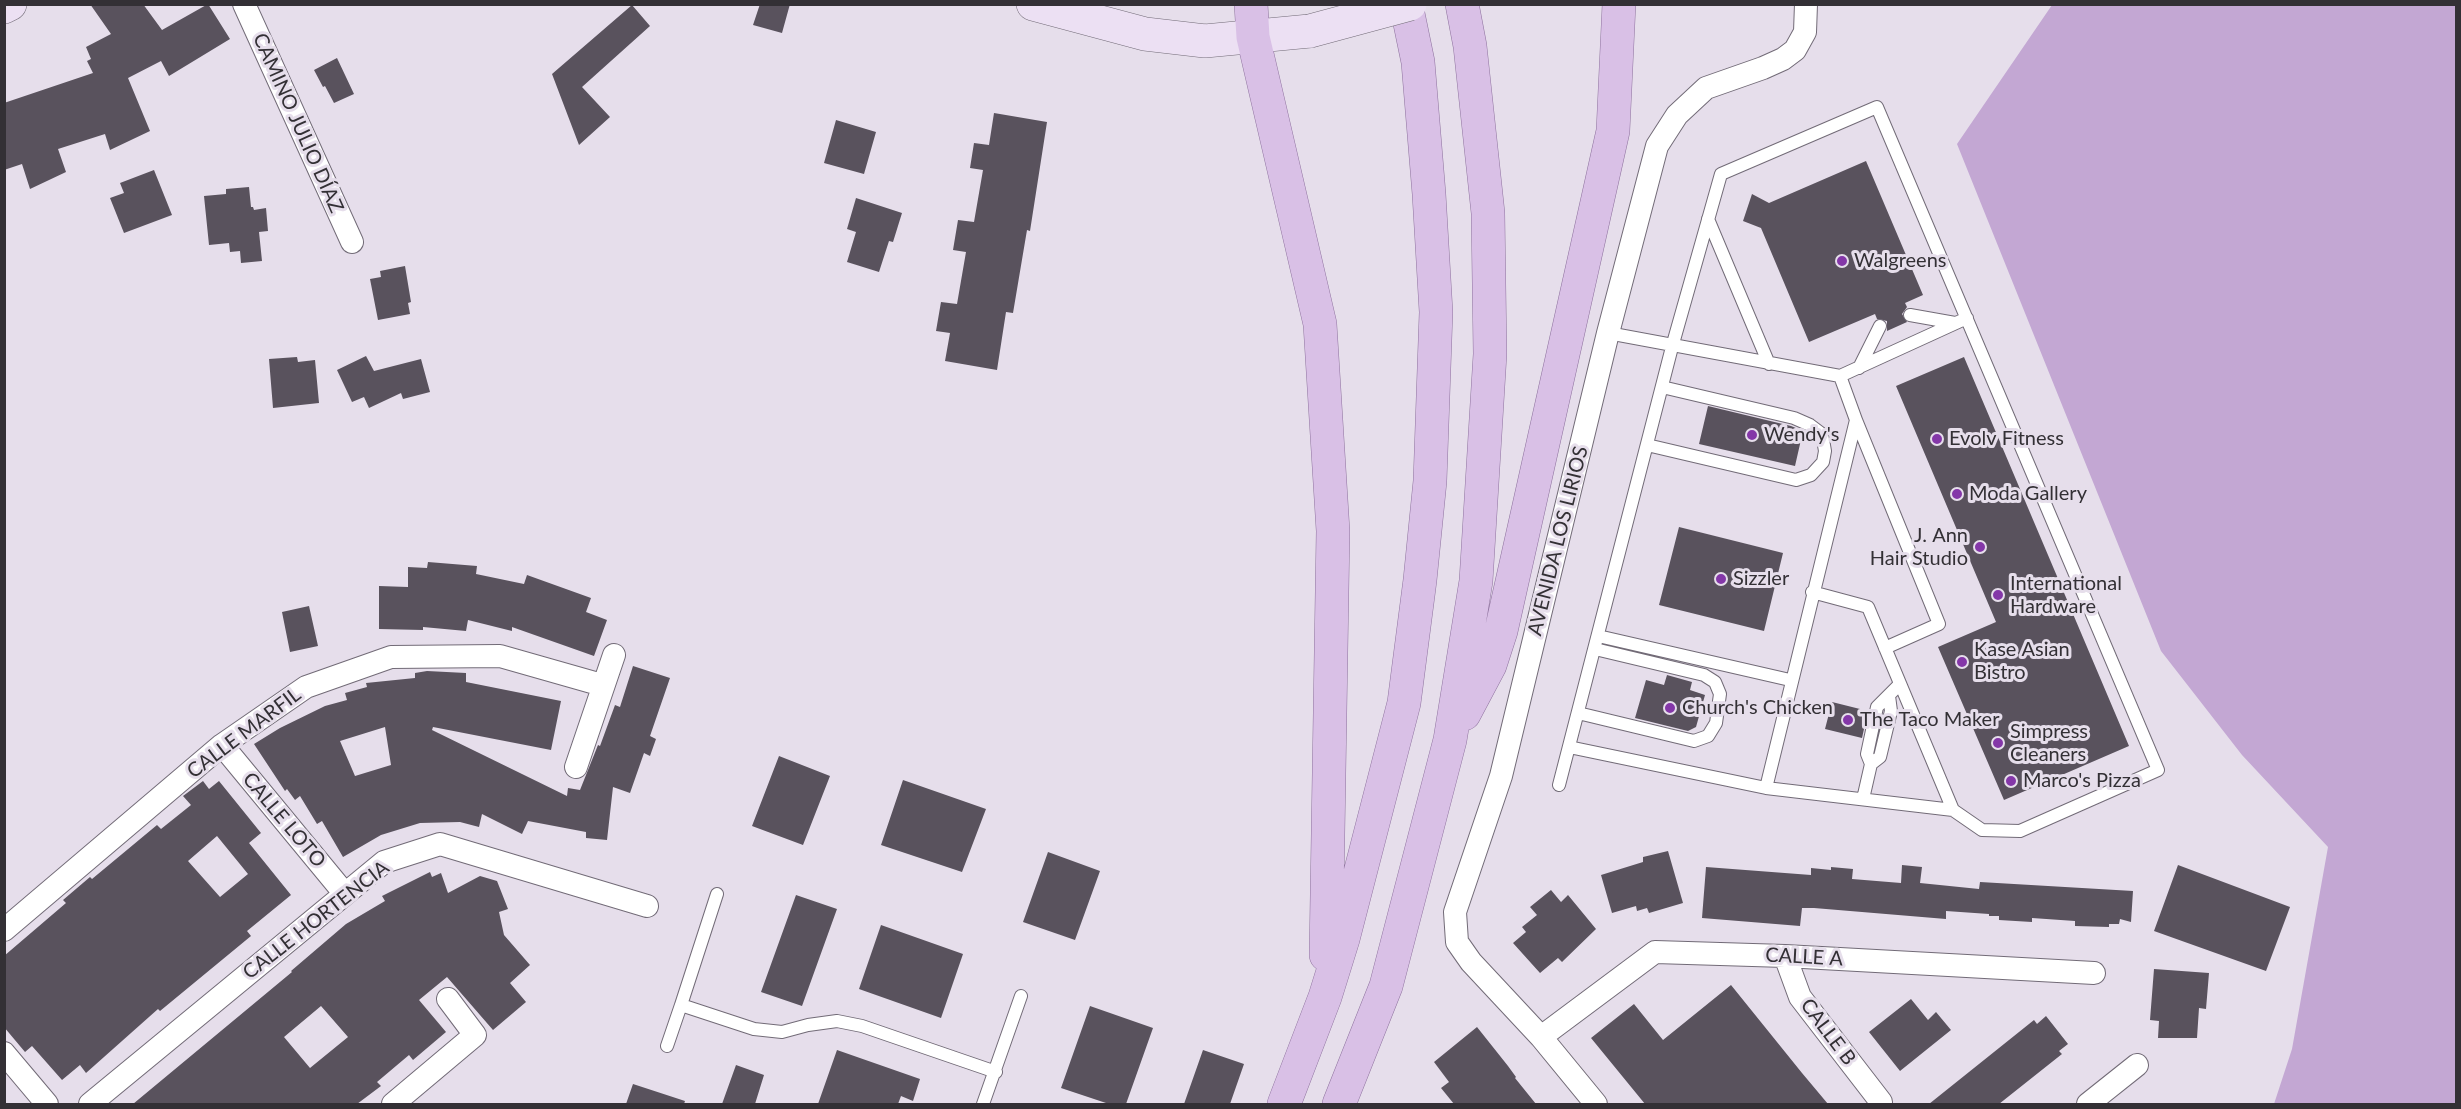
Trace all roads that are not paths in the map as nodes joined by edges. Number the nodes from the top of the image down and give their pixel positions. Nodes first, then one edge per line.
1 (10, 4) edge
2 (244, 4) edge
3 (1033, 4) edge
4 (1251, 4) edge
5 (1408, 4) edge
6 (1462, 4) edge
7 (1618, 4) edge
8 (1806, 4) edge
9 (4, 7) edge
10 (1253, 37) junction
11 (1708, 219) junction
12 (352, 242) dead end
13 (1910, 315) dead end
14 (1961, 321) junction
15 (1880, 326) dead end
16 (1608, 333) junction
17 (1672, 347) junction
18 (1769, 364) junction
19 (1859, 368) junction
20 (1840, 376) junction
21 (1662, 387) junction
22 (1856, 420) junction
23 (1647, 445) junction
24 (1812, 592) junction
25 (1598, 636) junction
26 (1885, 648) junction
27 (1594, 649) junction
28 (614, 655) dead end
29 (1790, 680) junction
30 (1900, 684) junction
31 (602, 685) junction
32 (1578, 713) junction
33 (1450, 740) junction
34 (222, 746) junction
35 (1569, 747) junction
36 (576, 766) dead end
37 (1559, 785) dead end
38 (1766, 788) junction
39 (1863, 799) junction
40 (1953, 810) junction
41 (345, 894) junction
42 (717, 894) dead end
43 (647, 906) dead end
44 (4, 930) edge
45 (1785, 956) junction
46 (2094, 973) dead end
47 (1021, 996) dead end
48 (1325, 997) junction
49 (448, 999) dead end
50 (681, 1005) junction
51 (1541, 1037) junction
52 (667, 1046) dead end
53 (4, 1053) edge
54 (2137, 1065) dead end
55 (996, 1072) junction
56 (1881, 1102) dead end
57 (47, 1104) edge
58 (90, 1104) edge
59 (393, 1104) edge
60 (983, 1104) edge
61 (1284, 1104) edge
62 (1339, 1104) edge
63 (1596, 1104) edge
64 (2088, 1104) edge

1 - 9 street
2 - 12 street, CAMINO JULIO DÍAZ
3 - 10 street
4 - 10 main road
5 - 10 street, bridge
5 - 48 main road
6 - 33 main road
7 - 33 main road
8 - 16 street, AVENIDA LOS LIRIOS
10 - 48 main road
11 - 14 lane
11 - 17 lane
11 - 18 lane
13 - 14 lane
14 - 19 lane
14 - 40 lane
15 - 19 lane
16 - 17 lane
16 - 51 street, AVENIDA LOS LIRIOS
17 - 18 lane
17 - 21 lane
18 - 20 lane
19 - 20 lane
20 - 22 lane
21 - 23 lane
21 - 23 lane
22 - 24 lane
22 - 26 lane
23 - 25 lane
24 - 26 lane
24 - 29 lane
25 - 27 lane
25 - 29 lane
26 - 30 lane
27 - 32 lane
27 - 32 lane
28 - 31 street
29 - 38 lane
30 - 39 lane
30 - 40 lane
31 - 34 street, CALLE MARFIL
31 - 36 street
32 - 35 lane
33 - 62 main road
34 - 41 street, CALLE LOTO
34 - 44 street, CALLE MARFIL
35 - 37 lane
35 - 38 lane
38 - 39 lane
39 - 40 lane
41 - 43 street, CALLE HORTENCIA
41 - 58 street, CALLE HORTENCIA
42 - 50 lane
45 - 46 street, CALLE A
45 - 51 street, CALLE A
45 - 56 street, CALLE B
47 - 55 lane
48 - 61 main road
49 - 59 street
50 - 52 lane
50 - 55 lane
51 - 63 street, AVENIDA LOS LIRIOS
53 - 57 street
54 - 64 street
55 - 60 lane

